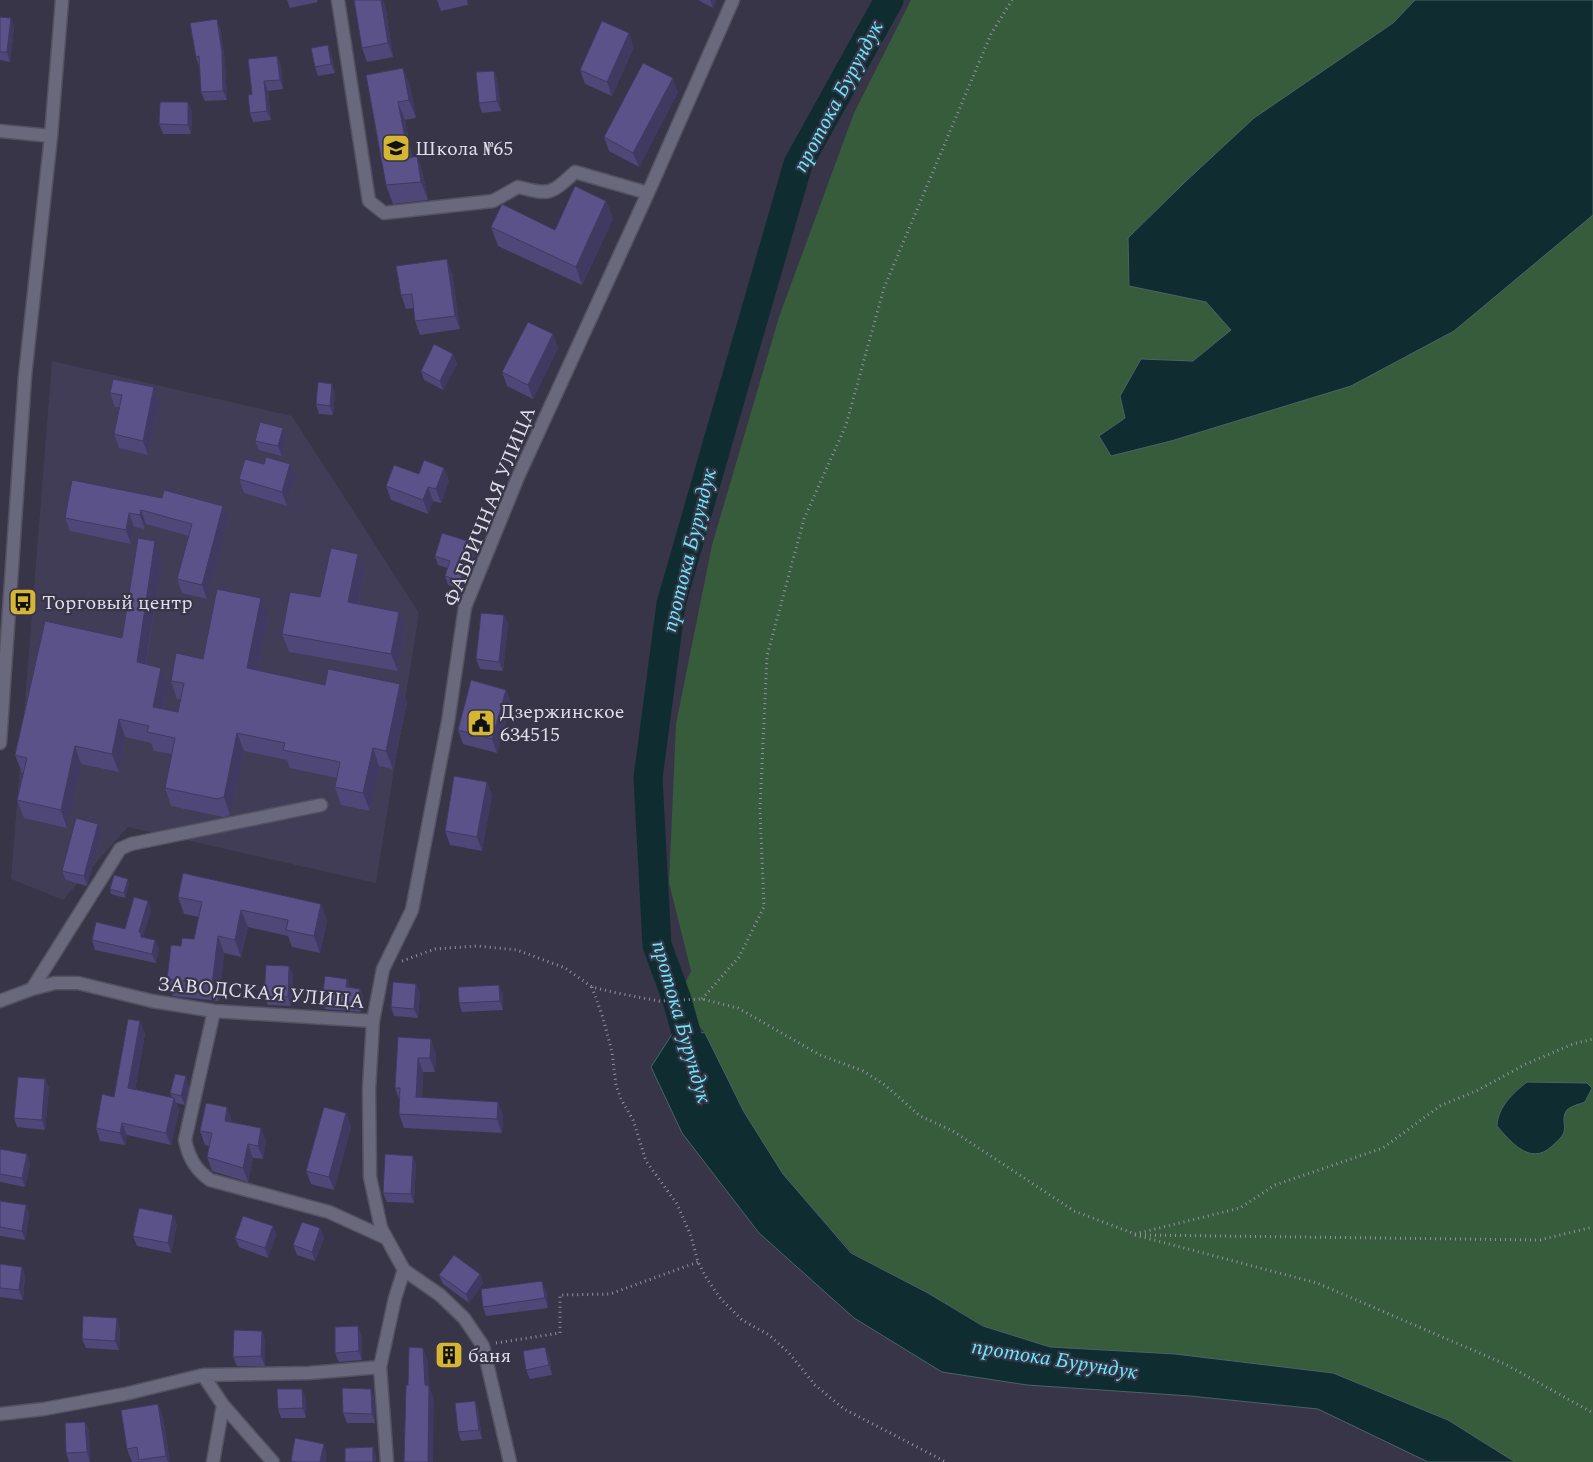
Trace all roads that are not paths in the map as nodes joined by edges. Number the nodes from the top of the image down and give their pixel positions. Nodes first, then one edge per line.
1 (62, 0) edge
2 (338, 0) edge
3 (733, 0) edge
4 (0, 131) edge
5 (51, 136) junction
6 (648, 193) junction
7 (0, 743) edge
8 (321, 806) dead end
9 (412, 910) joint
10 (32, 989) junction
11 (0, 1001) edge
12 (214, 1010) junction
13 (373, 1021) junction
14 (386, 1238) junction
15 (404, 1270) junction
16 (380, 1367) junction
17 (203, 1375) junction
18 (223, 1406) junction
19 (0, 1414) edge
20 (213, 1462) edge
21 (273, 1462) edge
22 (388, 1462) edge
23 (510, 1462) edge

1 - 5 street
2 - 6 street
3 - 6 street, ФАБРИЧНАЯ УЛИЦА
4 - 5 street
5 - 7 street
6 - 9 street, ФАБРИЧНАЯ УЛИЦА
8 - 10 street
9 - 13 street, ЗАВОДСКАЯ УЛИЦА
10 - 11 street, ЗАВОДСКАЯ УЛИЦА
10 - 12 street, ЗАВОДСКАЯ УЛИЦА
12 - 13 street, ЗАВОДСКАЯ УЛИЦА
12 - 14 street
13 - 14 street, ЗАВОДСКАЯ УЛИЦА
14 - 15 street, ЗАВОДСКАЯ УЛИЦА
15 - 16 street
15 - 23 street, ЗАВОДСКАЯ УЛИЦА
16 - 17 street
16 - 22 street
17 - 18 street
17 - 19 street
18 - 20 street
18 - 21 street

